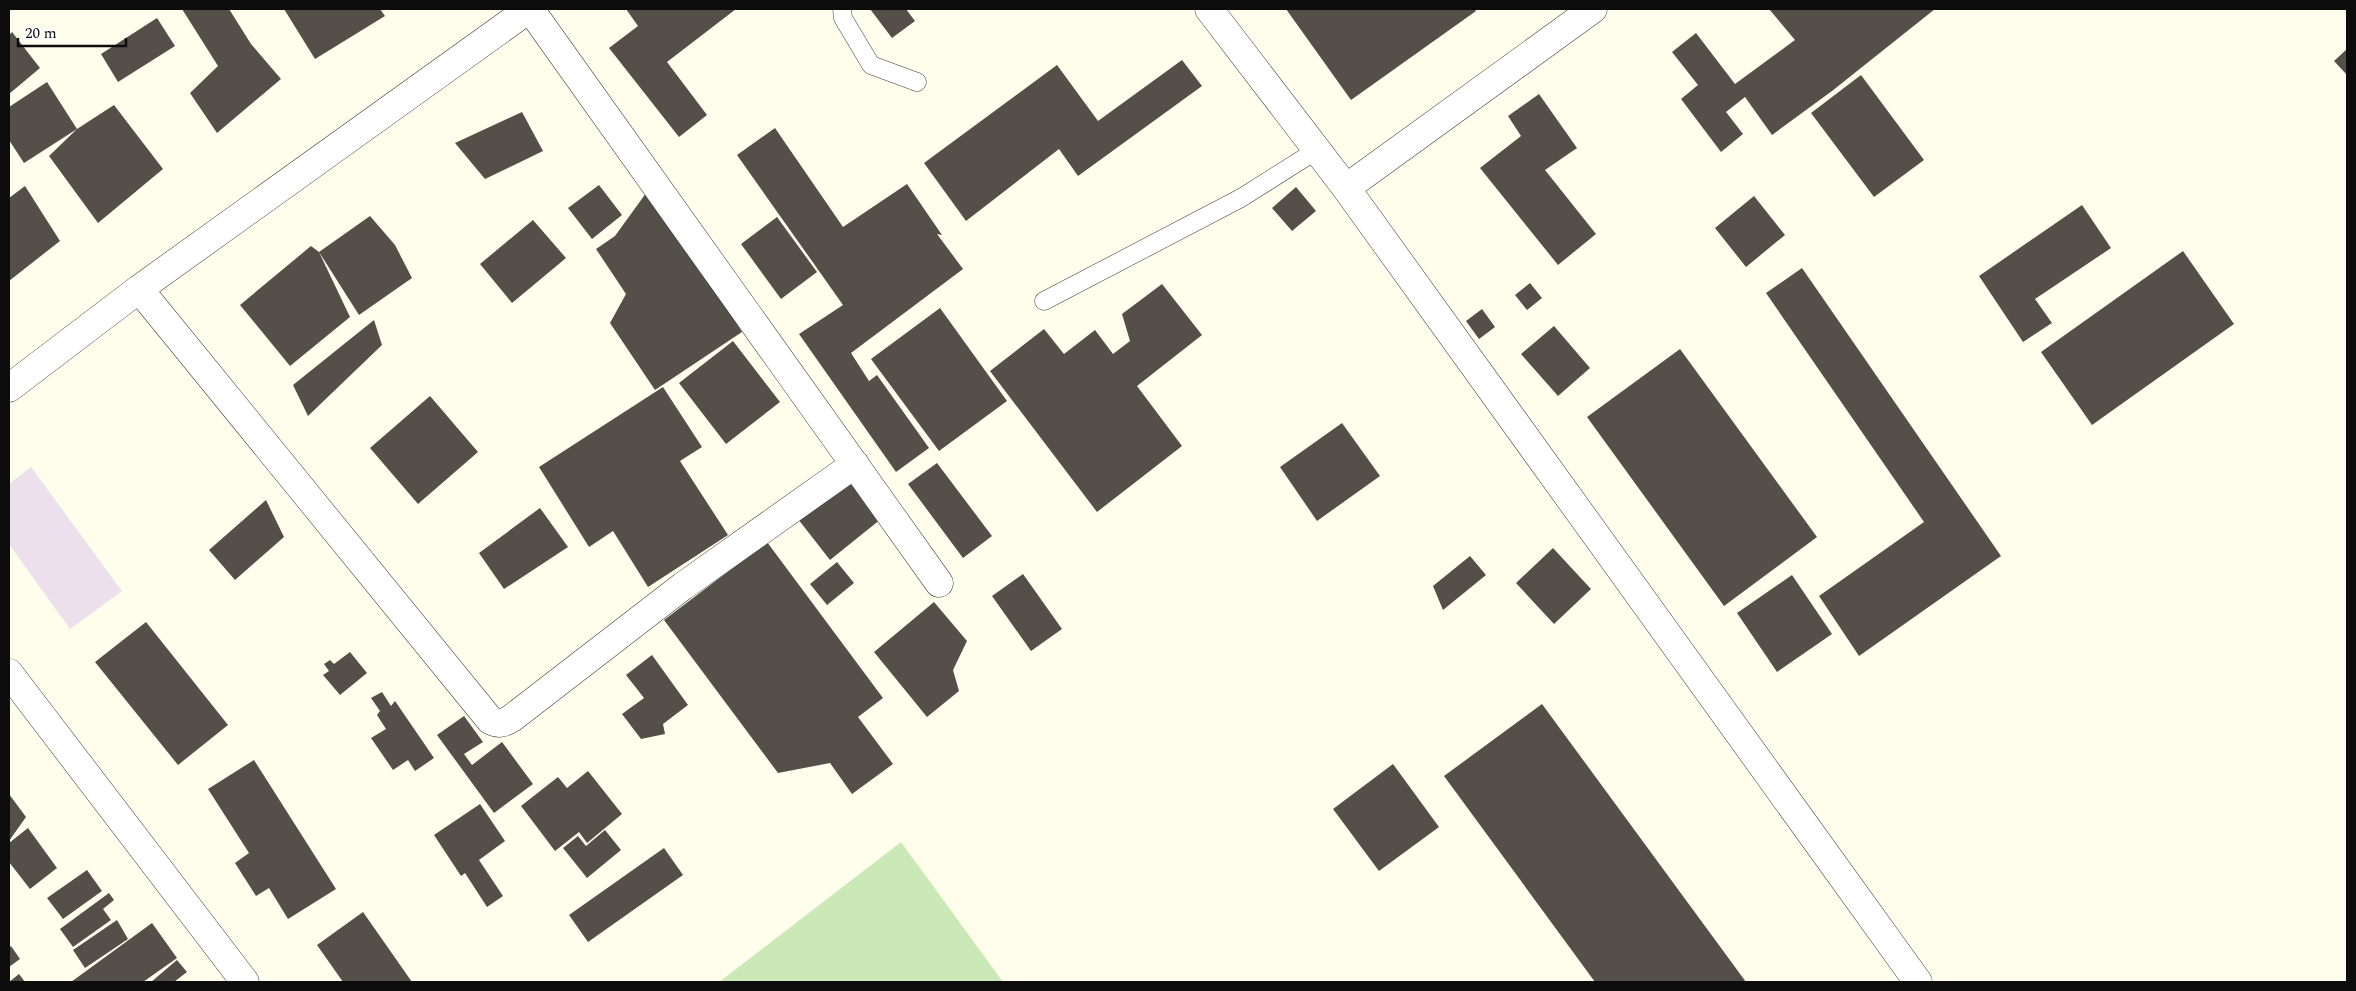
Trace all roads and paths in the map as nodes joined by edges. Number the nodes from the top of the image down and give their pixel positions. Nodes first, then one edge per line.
1 (530, 9) edge
2 (842, 9) edge
3 (1208, 9) edge
4 (1593, 9) edge
5 (917, 82) dead end
6 (1317, 150) junction
7 (1346, 188) junction
8 (139, 289) junction
9 (1044, 301) dead end
10 (9, 388) edge
11 (855, 464) junction
12 (940, 583) dead end
13 (9, 672) edge
14 (245, 982) edge
15 (1918, 982) edge

1 - 8 street
1 - 11 street
2 - 5 lane
3 - 6 street
4 - 7 street
6 - 7 street
6 - 9 lane
7 - 15 street
8 - 10 street
8 - 11 street
11 - 12 street
13 - 14 street

